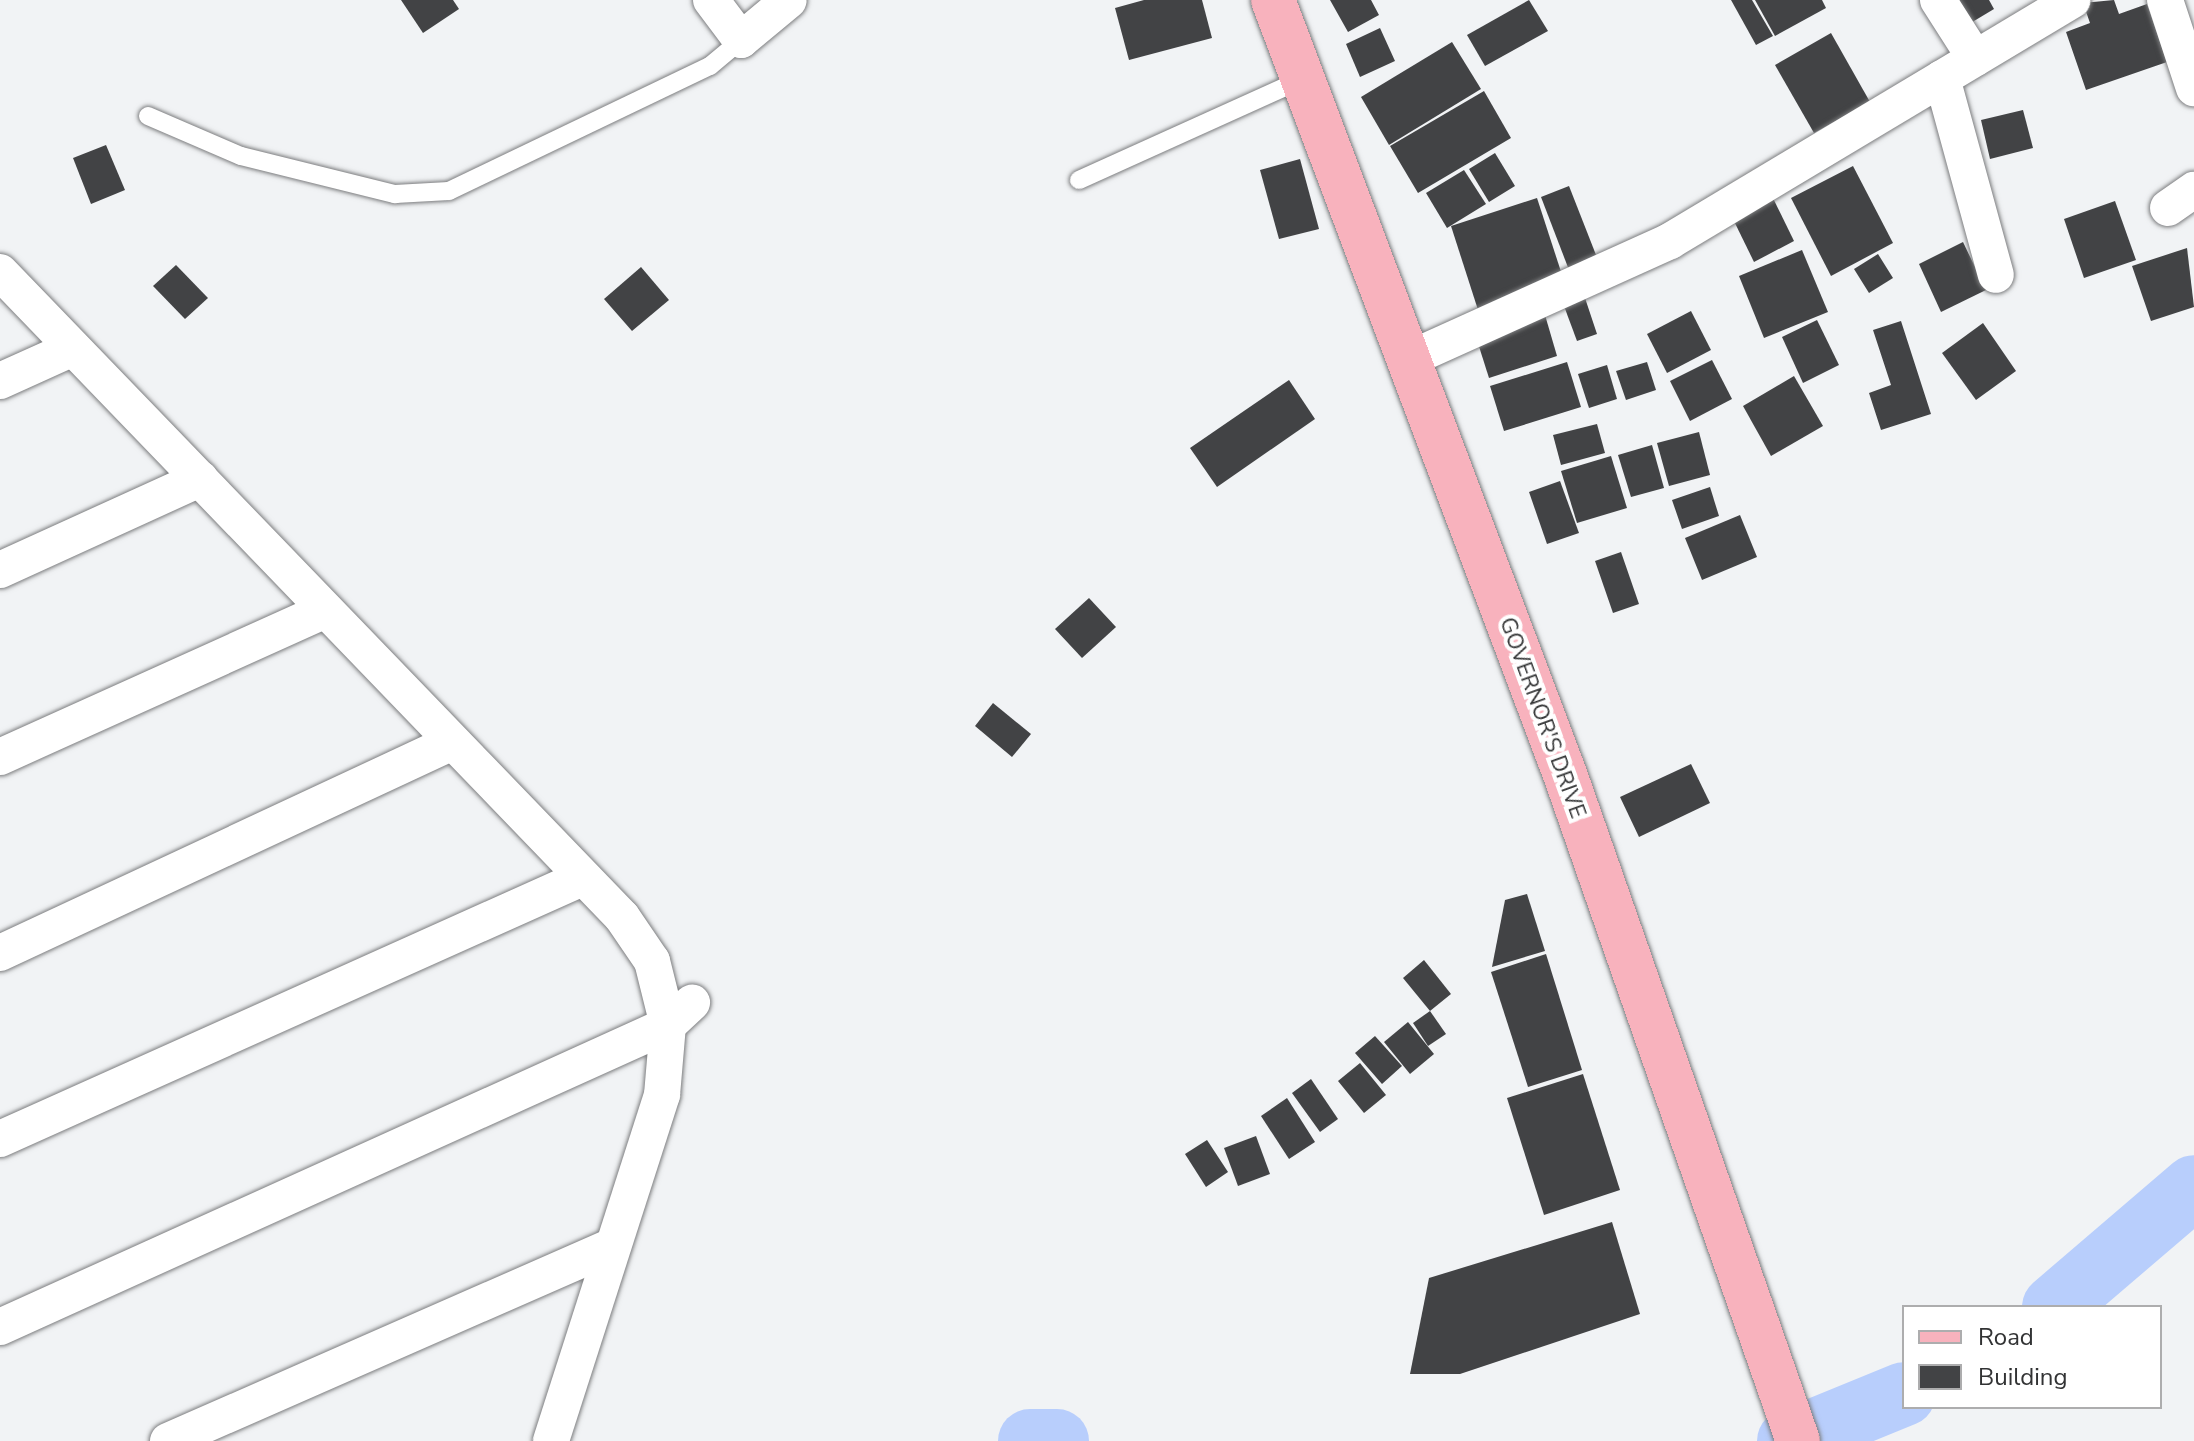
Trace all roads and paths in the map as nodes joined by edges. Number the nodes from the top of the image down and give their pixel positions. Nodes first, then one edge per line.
1 (711, 0) edge
2 (789, 0) edge
3 (1273, 0) edge
4 (1938, 0) edge
5 (2072, 0) edge
6 (2165, 0) edge
7 (741, 40) junction
8 (1975, 58) junction
9 (1942, 78) junction
10 (1303, 79) junction
11 (2194, 88) edge
12 (148, 116) dead end
13 (1079, 180) dead end
14 (0, 272) edge
15 (1996, 275) dead end
16 (73, 348) junction
17 (1409, 359) junction
18 (0, 381) edge
19 (200, 479) junction
20 (0, 570) edge
21 (325, 610) junction
22 (452, 742) junction
23 (0, 757) edge
24 (582, 878) junction
25 (0, 953) edge
26 (680, 1014) junction
27 (0, 1139) edge
28 (613, 1246) junction
29 (0, 1327) edge
30 (168, 1441) edge
31 (551, 1441) edge
32 (1798, 1441) edge

1 - 7 street
2 - 7 street
3 - 10 main road, GOVERNOR'S DRIVE
4 - 8 street
5 - 8 street
6 - 11 street
7 - 12 lane
8 - 9 street
9 - 15 street
9 - 17 street
10 - 13 lane
10 - 17 main road, GOVERNOR'S DRIVE
14 - 16 street
16 - 18 street
16 - 19 street
17 - 32 main road, GOVERNOR'S DRIVE
19 - 20 street
19 - 21 street
21 - 22 street
21 - 23 street
22 - 24 street
22 - 25 street
24 - 26 street
24 - 27 street
26 - 28 street
26 - 29 street
28 - 30 street
28 - 31 street

